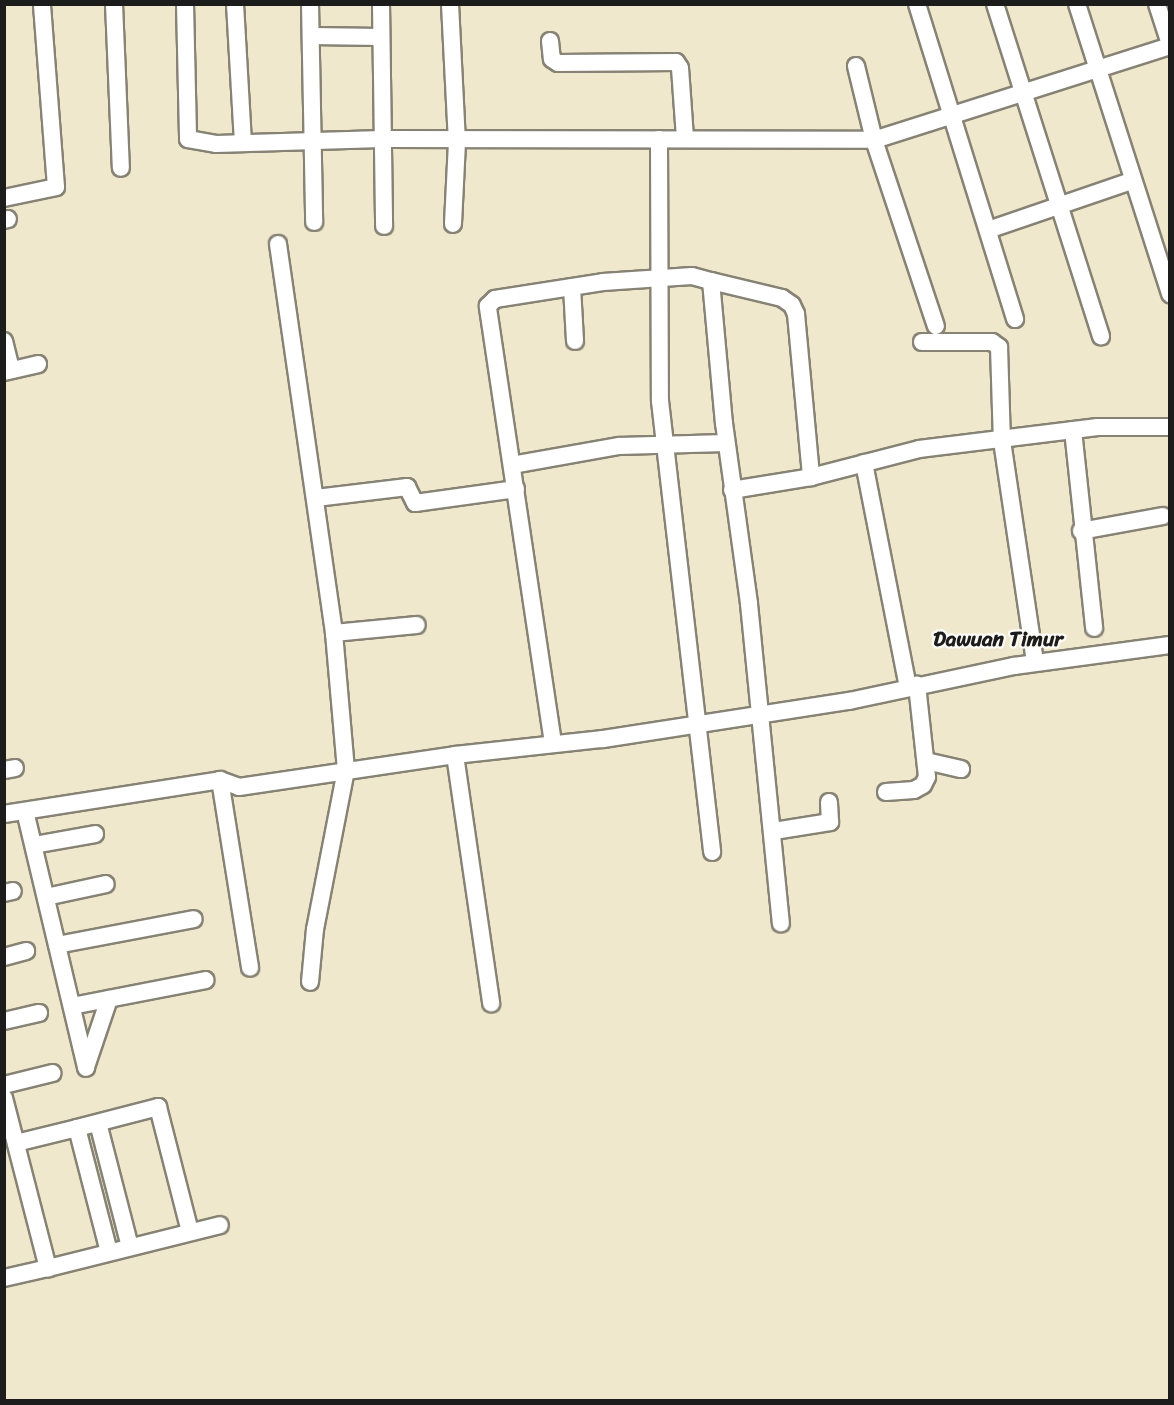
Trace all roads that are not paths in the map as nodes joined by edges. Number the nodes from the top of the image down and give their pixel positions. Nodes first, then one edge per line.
1 (42, 4) edge
2 (114, 4) edge
3 (185, 4) edge
4 (235, 4) edge
5 (310, 4) edge
6 (381, 4) edge
7 (450, 4) edge
8 (917, 4) edge
9 (995, 4) edge
10 (1077, 4) edge
11 (1157, 4) edge
12 (311, 36) junction
13 (381, 37) junction
14 (550, 41) dead end
15 (1170, 45) edge
16 (856, 66) dead end
17 (1096, 68) junction
18 (1025, 93) junction
19 (953, 118) junction
20 (685, 138) junction
21 (382, 140) junction
22 (659, 140) junction
23 (874, 140) junction
24 (243, 141) junction
25 (457, 142) junction
26 (312, 144) junction
27 (121, 168) dead end
28 (1131, 181) junction
29 (4, 198) edge
30 (1061, 206) junction
31 (314, 222) dead end
32 (453, 224) dead end
33 (384, 226) dead end
34 (988, 230) junction
35 (278, 244) dead end
36 (658, 279) junction
37 (711, 281) junction
38 (572, 286) junction
39 (1170, 294) edge
40 (1016, 319) dead end
41 (936, 326) dead end
42 (1101, 336) dead end
43 (4, 341) edge
44 (575, 341) dead end
45 (921, 342) dead end
46 (38, 364) dead end
47 (8, 371) edge
48 (1170, 428) edge
49 (1073, 430) junction
50 (1002, 441) junction
51 (664, 443) junction
52 (726, 443) junction
53 (864, 463) junction
54 (512, 465) junction
55 (811, 477) junction
56 (516, 489) junction
57 (732, 490) junction
58 (316, 498) junction
59 (1163, 516) dead end
60 (1082, 531) junction
61 (417, 625) dead end
62 (1094, 628) dead end
63 (334, 633) junction
64 (1170, 645) edge
65 (1035, 663) junction
66 (913, 686) junction
67 (758, 716) junction
68 (695, 726) junction
69 (553, 743) junction
70 (455, 755) junction
71 (926, 761) junction
72 (345, 770) junction
73 (961, 770) dead end
74 (220, 780) junction
75 (886, 792) dead end
76 (829, 802) dead end
77 (25, 811) junction
78 (4, 814) edge
79 (774, 831) junction
80 (95, 834) dead end
81 (34, 845) junction
82 (712, 852) dead end
83 (106, 884) dead end
84 (46, 897) junction
85 (194, 919) dead end
86 (781, 923) dead end
87 (57, 945) junction
88 (26, 951) dead end
89 (4, 957) edge
90 (250, 968) dead end
91 (206, 980) dead end
92 (310, 982) dead end
93 (109, 999) junction
94 (491, 1003) dead end
95 (72, 1006) junction
96 (39, 1013) dead end
97 (4, 1021) edge
98 (53, 1073) dead end
99 (4, 1085) edge
100 (4, 1098) edge
101 (98, 1122) junction
102 (77, 1128) junction
103 (16, 1143) junction
104 (220, 1225) dead end
105 (190, 1232) junction
106 (130, 1247) junction
107 (109, 1252) junction
108 (48, 1268) junction
109 (4, 1278) edge

1 - 29 street
2 - 27 street
3 - 24 street
4 - 24 street
5 - 12 street
6 - 13 street
7 - 25 street
8 - 19 street
9 - 18 street
10 - 17 street
11 - 15 street
12 - 13 street
12 - 26 street
13 - 21 street
14 - 20 street
15 - 17 street
16 - 23 street
17 - 18 street
17 - 28 street
18 - 19 street
18 - 30 street
19 - 23 street
19 - 34 street
20 - 22 street
20 - 23 street
21 - 25 street
21 - 26 street
21 - 33 street
22 - 25 street
22 - 36 street
23 - 41 street
24 - 26 street
25 - 32 street
26 - 31 street
28 - 30 street
28 - 39 street
30 - 34 street
30 - 42 street
34 - 40 street
35 - 58 street
36 - 37 street
36 - 38 street
36 - 51 street
37 - 52 street
37 - 55 street
38 - 44 street
38 - 54 street
43 - 47 street
45 - 50 street
46 - 47 street
48 - 49 street
49 - 50 street
49 - 60 street
50 - 53 street
50 - 65 street
51 - 52 street
51 - 54 street
51 - 68 street
52 - 57 street
53 - 55 street
53 - 66 street
54 - 56 street
55 - 57 street
56 - 58 street
56 - 69 street
57 - 67 street
58 - 63 street
59 - 60 street
60 - 62 street
61 - 63 street
63 - 72 street
64 - 65 street
65 - 66 street
66 - 67 street
66 - 71 street
67 - 68 street
67 - 79 street
68 - 69 street
68 - 82 street
69 - 70 street
70 - 72 street
70 - 94 street
71 - 73 street
71 - 75 street
72 - 74 street
72 - 92 street
74 - 77 street
74 - 90 street
76 - 79 street
77 - 78 street
77 - 81 street
79 - 86 street
80 - 81 street
81 - 84 street
83 - 84 street
84 - 87 street
85 - 87 street
87 - 95 street
88 - 89 street
91 - 93 street
93 - 95 street
93 - 95 street
96 - 97 street
98 - 99 street
100 - 103 street
101 - 102 street
101 - 105 street
101 - 106 street
102 - 103 street
102 - 107 street
103 - 108 street
104 - 105 street
105 - 106 street
106 - 107 street
107 - 108 street
108 - 109 street

